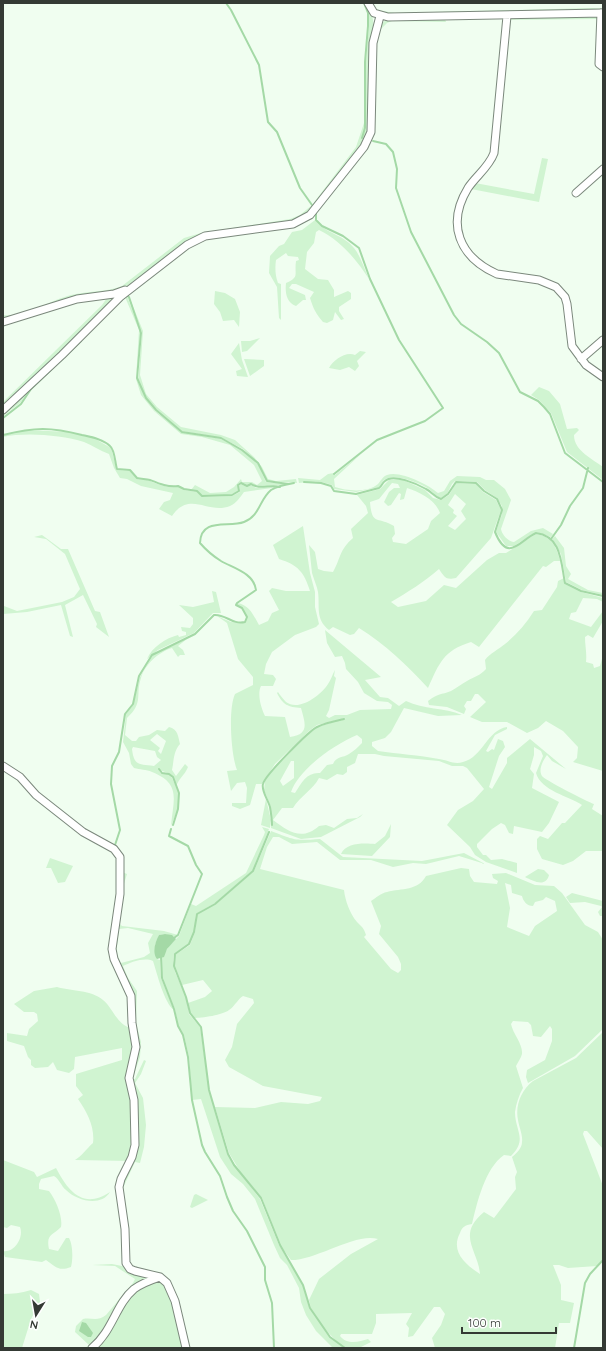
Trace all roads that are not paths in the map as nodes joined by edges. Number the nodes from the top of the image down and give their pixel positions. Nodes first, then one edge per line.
1 (368, 3) edge
2 (602, 13) edge
3 (380, 16) junction
4 (507, 16) junction
5 (603, 67) edge
6 (603, 169) edge
7 (576, 193) dead end
8 (134, 285) junction
9 (3, 322) edge
10 (603, 340) edge
11 (581, 359) junction
12 (603, 377) edge
13 (3, 410) edge
14 (3, 766) edge
15 (160, 1277) junction
16 (92, 1348) edge
17 (186, 1348) edge

1 - 3 street
2 - 4 street
2 - 5 street
3 - 4 street
3 - 8 street
4 - 11 street
6 - 7 street
8 - 9 street
8 - 13 street
10 - 11 street
11 - 12 street
14 - 15 street
15 - 16 street
15 - 17 street

